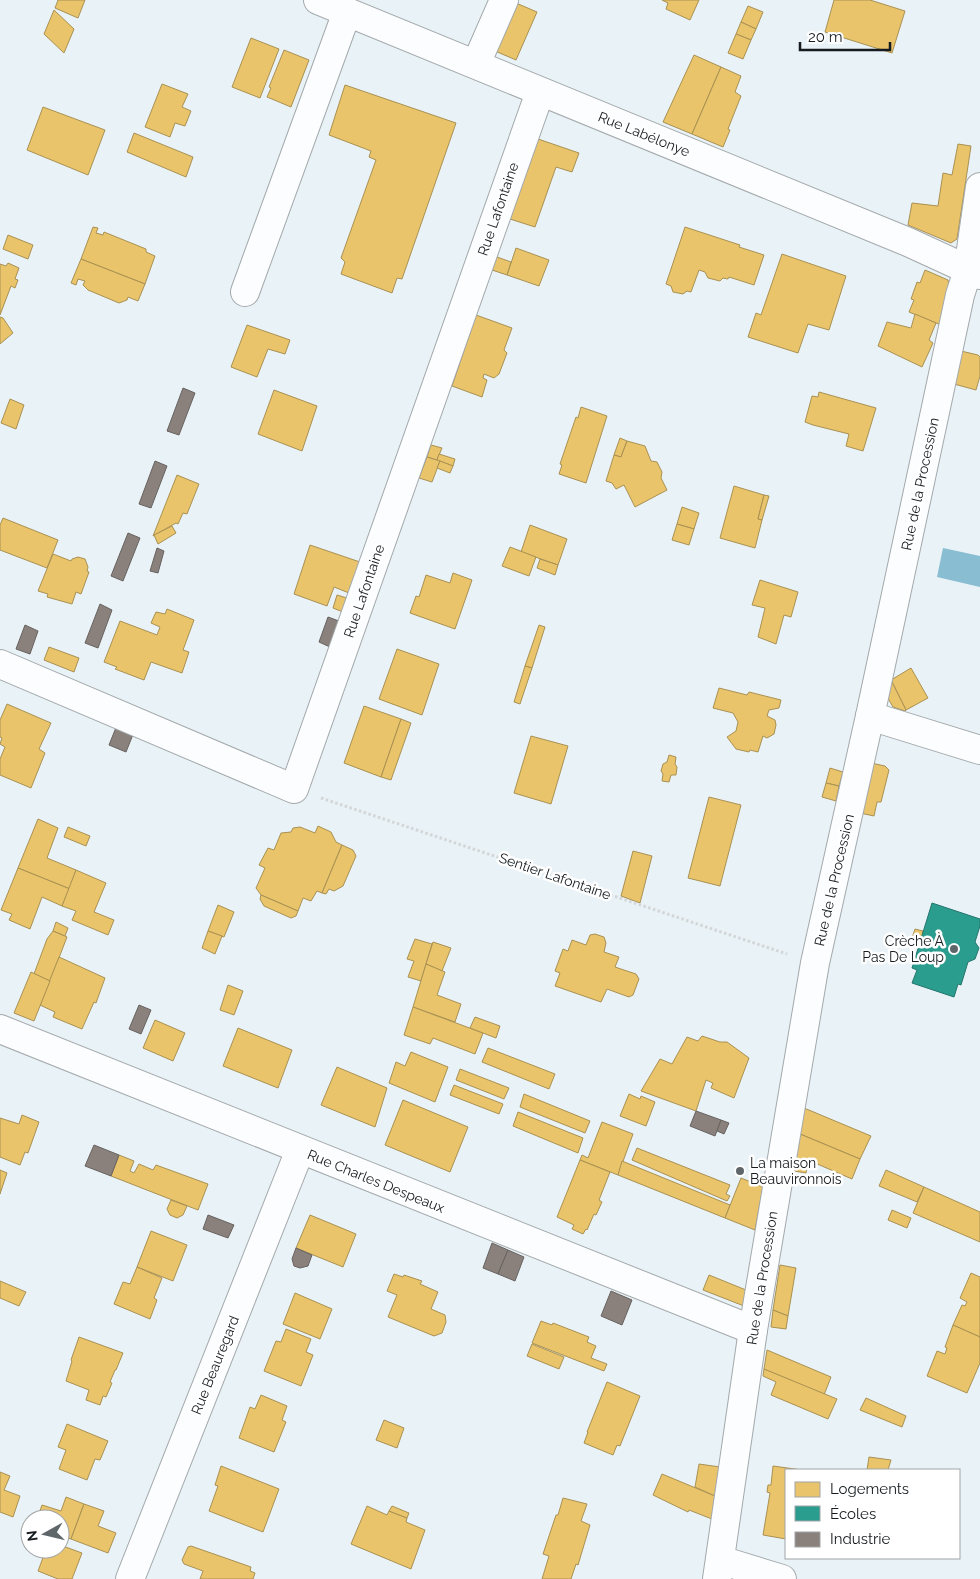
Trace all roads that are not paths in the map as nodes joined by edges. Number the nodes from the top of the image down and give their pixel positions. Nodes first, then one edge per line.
1 (318, 0) edge
2 (504, 0) edge
3 (347, 12) junction
4 (476, 64) junction
5 (540, 92) junction
6 (980, 186) edge
7 (974, 273) edge
8 (244, 292) dead end
9 (0, 664) edge
10 (870, 716) junction
11 (980, 750) edge
12 (0, 1029) edge
13 (300, 1150) junction
14 (753, 1330) junction
15 (719, 1570) edge
16 (130, 1579) edge
17 (782, 1579) edge

1 - 3 street, Rue Labélonye
2 - 4 street
3 - 4 street, Rue Labélonye
3 - 8 street
4 - 5 street, Rue Labélonye
5 - 7 street, Rue Labélonye
5 - 9 street, Rue Lafontaine
6 - 7 street, Rue de la Procession
7 - 10 street, Rue de la Procession
10 - 11 street
10 - 14 street, Rue de la Procession
12 - 13 street, Rue Charles Despeaux
13 - 14 street, Rue Charles Despeaux
13 - 16 street, Rue Beauregard
14 - 15 street, Rue de la Procession
15 - 17 street

